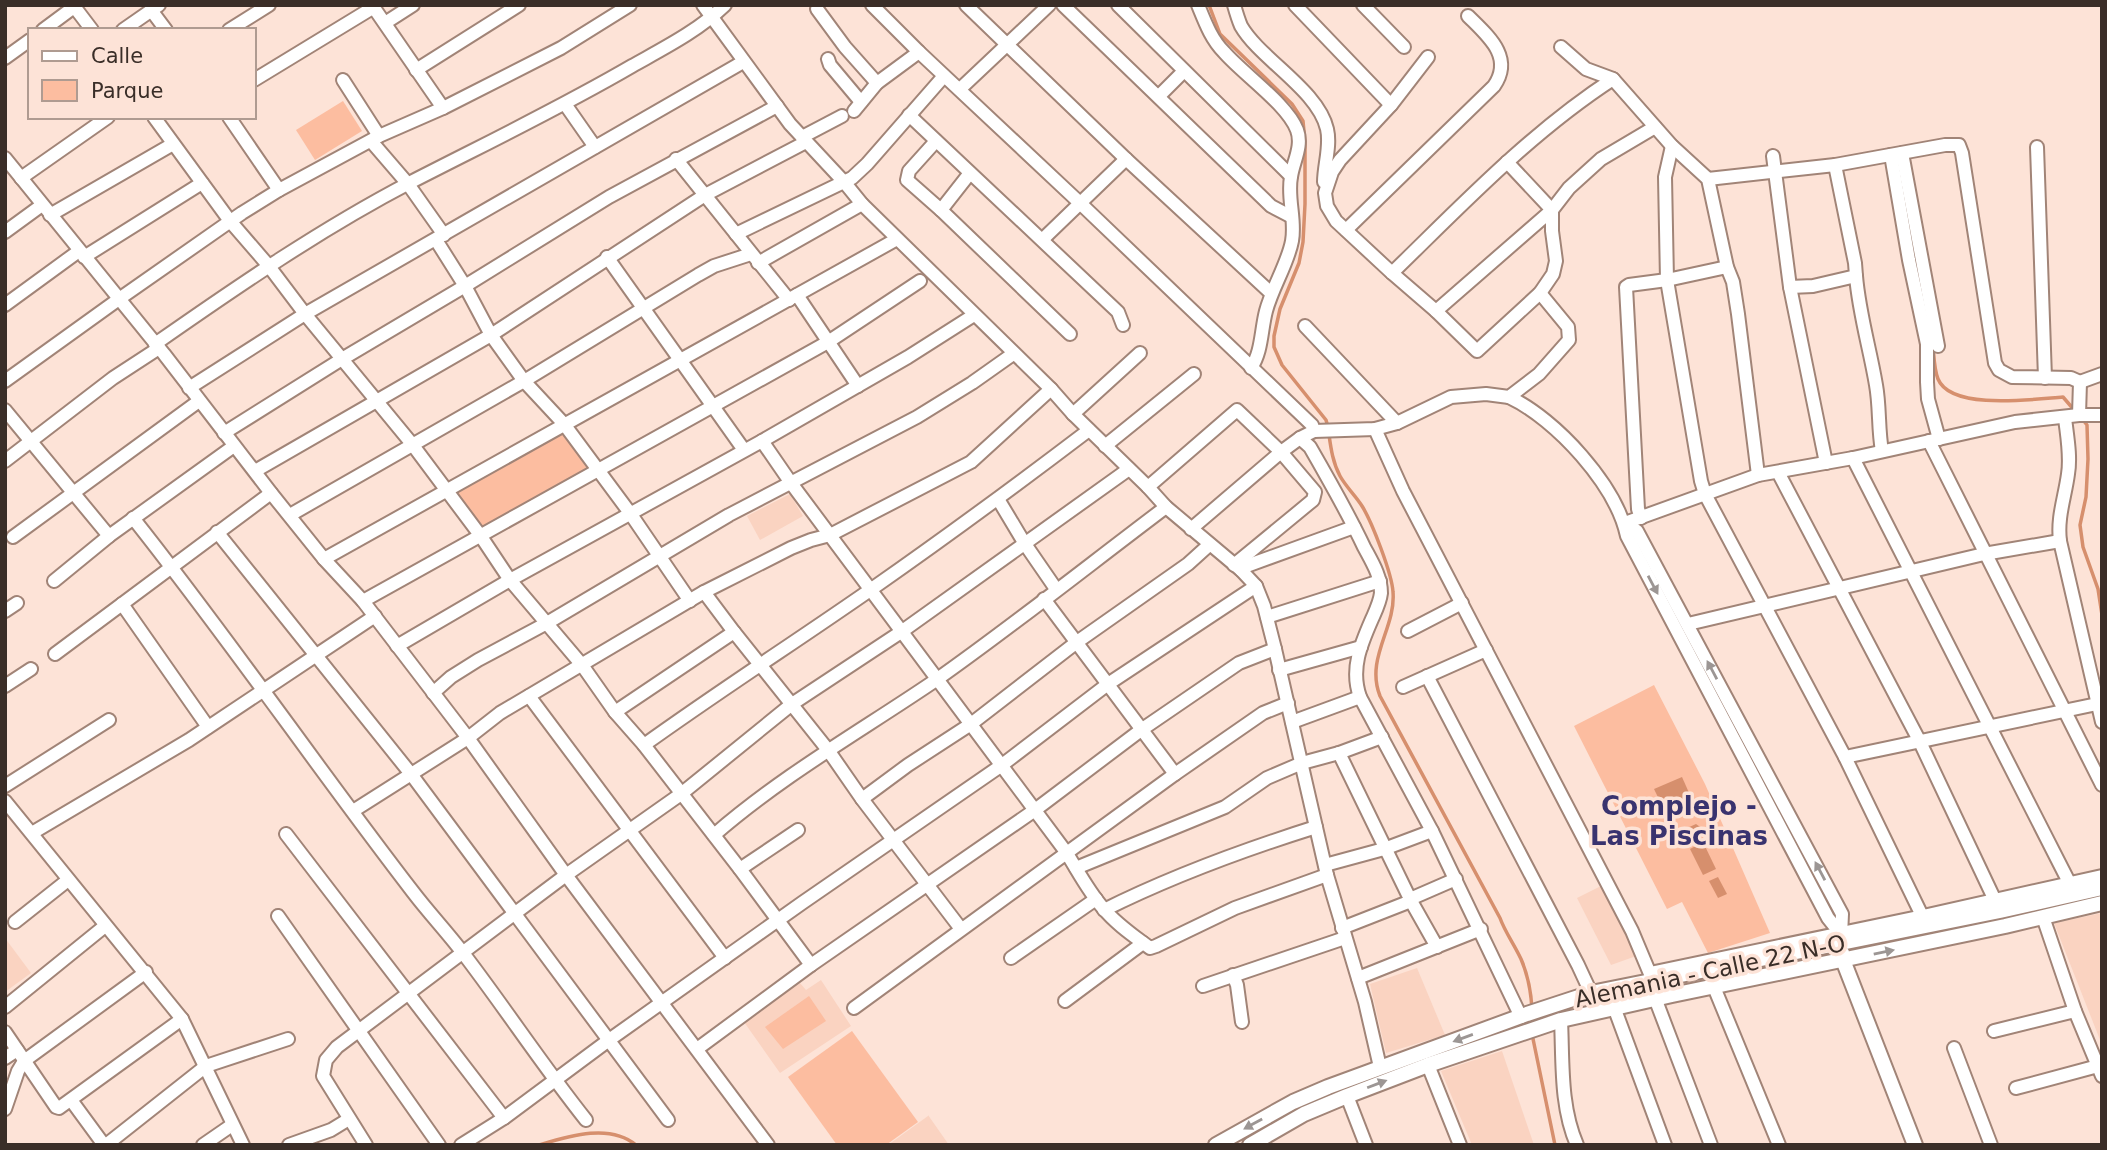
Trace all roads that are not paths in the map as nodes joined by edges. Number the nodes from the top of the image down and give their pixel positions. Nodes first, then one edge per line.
1 (269, 5) edge
2 (413, 5) edge
3 (519, 5) edge
4 (630, 5) edge
5 (704, 5) edge
6 (725, 5) edge
7 (872, 5) edge
8 (966, 5) edge
9 (1049, 5) edge
10 (1063, 5) edge
11 (1118, 5) edge
12 (1198, 5) edge
13 (1295, 5) edge
14 (1363, 5) edge
15 (73, 6) edge
16 (373, 6) edge
17 (1235, 6) edge
18 (155, 8) edge
19 (817, 9) dead end
20 (1468, 16) dead end
21 (713, 17) junction
22 (385, 23) junction
23 (46, 28) edge
24 (90, 28) edge
25 (126, 28) edge
26 (165, 28) edge
27 (232, 28) edge
28 (28, 41) edge
29 (1007, 45) junction
30 (1404, 47) dead end
31 (1561, 47) dead end
32 (919, 52) junction
33 (1428, 57) dead end
34 (5, 58) edge
35 (828, 59) dead end
36 (743, 62) junction
37 (416, 70) junction
38 (1184, 71) junction
39 (944, 76) junction
40 (256, 79) edge
41 (1613, 79) junction
42 (343, 80) dead end
43 (877, 83) junction
44 (960, 89) junction
45 (1159, 96) junction
46 (565, 104) junction
47 (1391, 105) junction
48 (777, 106) junction
49 (443, 108) junction
50 (852, 110) junction
51 (909, 115) junction
52 (105, 119) edge
53 (155, 119) edge
54 (230, 119) edge
55 (1655, 127) junction
56 (375, 139) junction
57 (804, 139) junction
58 (936, 141) junction
59 (173, 144) junction
60 (1672, 146) junction
61 (595, 147) junction
62 (2037, 147) dead end
63 (1896, 154) junction
64 (1773, 156) dead end
65 (5, 158) edge
66 (676, 159) junction
67 (1126, 159) junction
68 (1507, 162) junction
69 (1835, 165) junction
70 (1774, 172) junction
71 (970, 173) junction
72 (1291, 176) junction
73 (21, 178) junction
74 (1708, 179) junction
75 (202, 183) junction
76 (845, 183) junction
77 (408, 184) junction
78 (279, 190) junction
79 (1325, 193) junction
80 (705, 195) junction
81 (862, 204) junction
82 (1081, 204) junction
83 (46, 210) junction
84 (941, 210) junction
85 (1552, 211) junction
86 (1292, 218) junction
87 (230, 221) junction
88 (1346, 230) junction
89 (5, 232) edge
90 (736, 234) junction
91 (440, 238) junction
92 (897, 239) junction
93 (1043, 239) junction
94 (82, 254) junction
95 (607, 257) junction
96 (754, 258) junction
97 (268, 265) junction
98 (1727, 267) junction
99 (1392, 273) junction
100 (1856, 276) junction
101 (1667, 280) junction
102 (920, 281) dead end
103 (465, 286) junction
104 (1790, 287) junction
105 (1271, 293) junction
106 (1540, 293) junction
107 (793, 298) junction
108 (119, 299) junction
109 (5, 305) edge
110 (643, 308) junction
111 (1436, 311) junction
112 (306, 314) junction
113 (974, 315) junction
114 (1123, 326) dead end
115 (1305, 326) dead end
116 (1070, 334) dead end
117 (491, 335) junction
118 (828, 342) junction
119 (157, 346) junction
120 (1938, 346) dead end
121 (1140, 353) dead end
122 (1013, 354) junction
123 (342, 359) junction
124 (680, 359) junction
125 (1251, 368) junction
126 (1194, 374) dead end
127 (2102, 374) edge
128 (2045, 378) junction
129 (5, 381) edge
130 (524, 381) junction
131 (2080, 382) junction
132 (858, 386) junction
133 (189, 388) junction
134 (1051, 389) junction
135 (1509, 397) junction
136 (199, 401) junction
137 (377, 401) junction
138 (713, 406) junction
139 (5, 410) edge
140 (1073, 414) junction
141 (2079, 415) junction
142 (2102, 415) edge
143 (2065, 418) junction
144 (1397, 423) junction
145 (564, 424) junction
146 (1375, 429) junction
147 (1089, 430) junction
148 (1314, 431) junction
149 (224, 433) junction
150 (1300, 438) junction
151 (1934, 440) junction
152 (762, 441) junction
153 (32, 442) junction
154 (412, 444) junction
155 (234, 446) junction
156 (1105, 446) junction
157 (744, 450) junction
158 (1882, 451) junction
159 (1281, 452) junction
160 (1853, 458) junction
161 (5, 461) edge
162 (1826, 463) junction
163 (1129, 469) junction
164 (255, 471) junction
165 (598, 471) junction
166 (1779, 472) junction
167 (1758, 475) junction
168 (791, 483) junction
169 (1148, 487) junction
170 (446, 490) junction
171 (73, 492) junction
172 (271, 494) junction
173 (1705, 494) junction
174 (998, 499) junction
175 (1166, 508) junction
176 (630, 513) junction
177 (290, 515) junction
178 (133, 518) junction
179 (1641, 518) junction
180 (1625, 523) junction
181 (1354, 527) junction
182 (1191, 529) junction
183 (218, 532) junction
184 (480, 535) junction
185 (830, 535) junction
186 (109, 536) junction
187 (13, 537) dead end
188 (2060, 541) junction
189 (1025, 544) junction
190 (1209, 545) junction
191 (1984, 555) junction
192 (659, 557) junction
193 (324, 559) junction
194 (172, 566) junction
195 (1237, 568) junction
196 (1912, 572) junction
197 (510, 580) junction
198 (54, 581) dead end
199 (1380, 582) junction
200 (1256, 586) junction
201 (1056, 589) junction
202 (1840, 589) junction
203 (871, 590) junction
204 (704, 592) junction
205 (1044, 598) junction
206 (363, 601) junction
207 (690, 601) junction
208 (17, 603) dead end
209 (1462, 603) junction
210 (122, 604) junction
211 (1764, 607) junction
212 (5, 611) edge
213 (375, 616) junction
214 (1267, 617) junction
215 (547, 622) junction
216 (1688, 624) junction
217 (1408, 631) dead end
218 (734, 632) junction
219 (901, 632) junction
220 (1077, 642) junction
221 (397, 646) junction
222 (1362, 647) junction
223 (1275, 649) junction
224 (1486, 650) junction
225 (55, 654) dead end
226 (315, 655) junction
227 (760, 663) junction
228 (582, 665) junction
229 (31, 669) dead end
230 (1279, 670) junction
231 (1427, 676) junction
232 (936, 679) junction
233 (1108, 684) junction
234 (5, 686) edge
235 (1403, 687) dead end
236 (265, 691) junction
237 (433, 693) junction
238 (529, 696) junction
239 (1360, 697) junction
240 (2098, 697) edge
241 (1288, 703) junction
242 (792, 704) junction
243 (2063, 710) junction
244 (615, 712) junction
245 (109, 720) dead end
246 (1292, 722) junction
247 (2102, 722) edge
248 (971, 724) junction
249 (208, 727) junction
250 (1991, 728) junction
251 (1141, 730) junction
252 (468, 737) junction
253 (1382, 737) junction
254 (1920, 742) junction
255 (644, 745) junction
256 (828, 750) junction
257 (1339, 753) junction
258 (1845, 757) junction
259 (1302, 764) junction
260 (1002, 765) junction
261 (411, 774) junction
262 (1175, 774) junction
263 (2102, 785) edge
264 (5, 786) edge
265 (681, 794) junction
266 (862, 799) junction
267 (5, 801) edge
268 (1035, 810) junction
269 (353, 811) junction
270 (1316, 827) junction
271 (630, 830) junction
272 (799, 830) dead end
273 (1432, 831) junction
274 (32, 833) junction
275 (286, 834) dead end
276 (713, 835) junction
277 (894, 841) junction
278 (1384, 849) junction
279 (1066, 852) junction
280 (1076, 868) junction
281 (740, 869) junction
282 (1326, 870) junction
283 (566, 875) junction
284 (2102, 876) edge
285 (1456, 879) junction
286 (68, 880) junction
287 (927, 884) junction
288 (2102, 888) edge
289 (2073, 889) junction
290 (1096, 899) junction
291 (1411, 900) junction
292 (2102, 903) edge
293 (1998, 906) junction
294 (1104, 910) junction
295 (514, 913) junction
296 (278, 916) dead end
297 (2043, 917) junction
298 (1925, 921) junction
299 (15, 922) dead end
300 (777, 922) junction
301 (105, 926) junction
302 (961, 929) junction
303 (1481, 929) junction
304 (1343, 933) junction
305 (1841, 938) junction
306 (1143, 943) junction
307 (1437, 947) junction
308 (463, 953) junction
309 (724, 958) junction
310 (1011, 958) dead end
311 (1843, 960) junction
312 (811, 965) junction
313 (146, 972) junction
314 (1233, 975) junction
315 (1651, 977) junction
316 (1358, 978) junction
317 (1203, 986) dead end
318 (1714, 987) junction
319 (1591, 993) junction
320 (410, 994) junction
321 (1655, 998) junction
322 (1065, 1000) dead end
323 (663, 1004) junction
324 (5, 1007) edge
325 (1614, 1007) junction
326 (854, 1008) dead end
327 (2075, 1011) junction
328 (1524, 1015) junction
329 (182, 1019) junction
330 (1242, 1022) dead end
331 (1557, 1022) junction
332 (357, 1030) junction
333 (1994, 1031) dead end
334 (5, 1032) edge
335 (288, 1039) dead end
336 (609, 1040) junction
337 (1954, 1048) dead end
338 (697, 1049) junction
339 (20, 1055) junction
340 (5, 1058) edge
341 (1428, 1065) junction
342 (206, 1066) junction
343 (1380, 1067) junction
344 (2100, 1071) edge
345 (555, 1082) junction
346 (2016, 1087) dead end
347 (1347, 1096) junction
348 (71, 1100) junction
349 (5, 1109) edge
350 (504, 1118) junction
351 (349, 1119) junction
352 (586, 1120) dead end
353 (668, 1120) dead end
354 (232, 1125) junction
355 (105, 1145) edge
356 (203, 1145) edge
357 (243, 1145) edge
358 (289, 1145) edge
359 (366, 1145) edge
360 (439, 1145) edge
361 (461, 1145) edge
362 (768, 1145) edge
363 (1216, 1145) edge
364 (1250, 1145) edge
365 (1366, 1145) edge
366 (1460, 1145) edge
367 (1577, 1145) edge
368 (1665, 1145) edge
369 (1711, 1145) edge
370 (1779, 1145) edge
371 (1915, 1145) edge
372 (1991, 1145) edge

1 - 27 street
2 - 22 street
3 - 37 street
4 - 49 street
5 - 21 street
6 - 21 street
7 - 32 street
8 - 29 street
9 - 29 street
10 - 45 street
11 - 38 street
12 - 72 street
13 - 47 street
14 - 30 street
15 - 23 street
15 - 24 street
16 - 22 street
16 - 40 street
17 - 79 street
18 - 25 street
18 - 26 street
19 - 43 street
20 - 88 street
21 - 36 street
21 - 46 street
22 - 37 street
28 - 34 street
29 - 44 street
29 - 67 street
31 - 41 street
32 - 39 street
32 - 43 street
33 - 47 street
35 - 50 street
36 - 48 street
36 - 61 street
37 - 49 street
38 - 45 street
38 - 72 street
39 - 44 street
39 - 51 street
41 - 55 street
41 - 68 street
42 - 56 street
43 - 50 street
44 - 82 street
45 - 86 street
46 - 61 street
46 - 77 street
47 - 79 street
48 - 57 street
48 - 66 street
49 - 56 street
50 - 57 street
51 - 58 street
51 - 76 street
52 - 73 street
53 - 59 street
54 - 78 street
55 - 60 street
55 - 85 street
56 - 77 street
56 - 78 street
57 - 76 street
57 - 80 street
58 - 71 street
58 - 84 street
59 - 75 street
59 - 83 street
60 - 74 street
60 - 101 street
61 - 91 street
62 - 128 street
63 - 69 street
63 - 120 street
63 - 128 street
63 - 151 street
64 - 70 street
65 - 73 street
66 - 80 street
66 - 103 street
67 - 82 street
67 - 105 street
68 - 85 street
68 - 99 street
69 - 70 street
69 - 100 street
70 - 74 street
70 - 104 street
71 - 84 street
71 - 93 street
72 - 86 street
73 - 83 street
74 - 98 street
75 - 87 street
75 - 94 street
76 - 81 street
76 - 90 street
77 - 91 street
77 - 97 street
78 - 87 street
79 - 88 street
80 - 90 street
80 - 95 street
81 - 92 street
81 - 96 street
82 - 93 street
82 - 125 street
83 - 89 street
83 - 94 street
84 - 116 street
85 - 106 street
85 - 111 street
86 - 105 street
87 - 97 street
87 - 108 street
88 - 99 street
90 - 96 street
91 - 103 street
91 - 112 street
92 - 107 street
92 - 113 street
93 - 114 street
94 - 108 street
94 - 109 street
95 - 110 street
95 - 117 street
96 - 107 street
96 - 110 street
97 - 112 street
97 - 119 street
98 - 101 street
98 - 167 street
99 - 111 street
100 - 104 street
100 - 158 street
101 - 173 street
101 - 179 street
102 - 118 street
103 - 117 street
103 - 123 street
104 - 162 street
105 - 125 street
106 - 111 street
106 - 135 street
107 - 118 street
107 - 124 street
108 - 119 street
108 - 129 street
110 - 124 street
110 - 130 street
112 - 123 street
112 - 133 street
113 - 122 street
113 - 132 street
115 - 144 street
117 - 130 street
117 - 137 street
118 - 132 street
118 - 138 street
119 - 133 street
119 - 153 street
121 - 140 street
122 - 134 street
122 - 168 street
123 - 137 street
123 - 149 street
124 - 138 street
124 - 145 street
125 - 148 street
126 - 156 street
127 - 131 street
128 - 131 street
130 - 145 street
130 - 154 street
131 - 141 street
132 - 152 street
133 - 136 street
134 - 140 street
134 - 185 street
135 - 144 street
135 - 180 street
136 - 149 street
136 - 171 street
137 - 154 street
137 - 164 street
138 - 157 street
138 - 165 street
139 - 153 street
140 - 147 street
141 - 142 street
141 - 143 street
143 - 151 street
143 - 188 street
144 - 146 street
145 - 165 street
145 - 170 street
146 - 148 street
146 - 209 street
147 - 156 street
147 - 174 street
148 - 150 street
149 - 155 street
150 - 159 street
150 - 181 street
151 - 158 street
151 - 191 street
152 - 157 street
152 - 168 street
153 - 161 street
153 - 171 street
154 - 170 street
154 - 177 street
155 - 164 street
155 - 178 street
156 - 163 street
157 - 176 street
158 - 160 street
159 - 169 street
159 - 182 street
159 - 195 street
160 - 162 street
160 - 196 street
162 - 166 street
163 - 169 street
163 - 189 street
164 - 172 street
165 - 176 street
165 - 184 street
166 - 167 street
166 - 202 street
167 - 173 street
168 - 185 street
168 - 192 street
169 - 175 street
170 - 184 street
170 - 193 street
171 - 186 street
171 - 187 street
172 - 177 street
172 - 183 street
173 - 179 street
173 - 211 street
174 - 189 street
174 - 203 street
175 - 182 street
175 - 201 street
176 - 192 street
176 - 197 street
177 - 193 street
178 - 186 street
178 - 194 street
179 - 180 street
180 - 216 street
180 -> 305 street
181 - 195 street
181 - 199 street
182 - 190 street
183 - 194 street
183 - 226 street
184 - 197 street
184 - 206 street
185 - 203 street
185 - 204 street
186 - 198 street
188 - 191 street
188 - 240 street
189 - 201 street
189 - 219 street
190 - 195 street
190 - 220 street
191 - 196 street
191 - 243 street
192 - 207 street
192 - 215 street
193 - 206 street
194 - 210 street
194 - 236 street
195 - 200 street
196 - 202 street
196 - 250 street
197 - 215 street
197 - 221 street
199 - 214 street
199 - 222 street
200 - 214 street
200 - 233 street
201 - 205 street
202 - 211 street
202 - 254 street
203 - 219 street
203 - 227 street
204 - 207 street
204 - 218 street
205 - 220 street
205 - 232 street
206 - 213 street
207 - 228 street
208 - 212 street
209 - 217 street
209 - 224 street
210 - 225 street
210 - 249 street
211 - 216 street
211 - 258 street
213 - 221 street
213 - 226 street
214 - 223 street
215 - 228 street
215 - 237 street
305 -> 216 street
218 - 227 street
218 - 244 street
219 - 232 street
219 - 242 street
220 - 233 street
220 - 248 street
221 - 237 street
222 - 230 street
222 - 239 street
223 - 230 street
223 - 251 street
224 - 231 street
224 - 315 street
226 - 236 street
226 - 261 street
227 - 242 street
227 - 255 street
228 - 238 street
228 - 244 street
229 - 234 street
230 - 241 street
231 - 235 street
231 - 319 street
232 - 248 street
232 - 256 street
233 - 251 street
233 - 260 street
236 - 249 street
236 - 269 street
237 - 252 street
238 - 252 street
238 - 271 street
239 - 246 street
239 - 253 street
240 - 243 street
240 - 247 street
241 - 246 street
241 - 262 street
242 - 256 street
242 - 265 street
243 - 250 street
243 - 263 street
244 - 255 street
245 - 264 street
246 - 259 street
248 - 260 street
248 - 266 street
249 - 274 street
250 - 254 street
250 - 289 street
251 - 262 street
251 - 268 street
252 - 261 street
252 - 283 street
253 - 257 street
253 - 273 street
254 - 258 street
254 - 293 street
255 - 265 street
256 - 266 street
256 - 276 street
257 - 259 street
257 - 278 street
258 - 298 street
259 - 270 street
259 - 280 street
260 - 268 street
260 - 277 street
261 - 269 street
261 - 295 street
262 - 279 street
265 - 271 street
265 - 276 street
266 - 277 street
267 - 274 street
268 - 279 street
268 - 287 street
269 - 308 street
270 - 282 street
270 - 294 street
271 - 283 street
271 - 309 street
272 - 281 street
273 - 278 street
273 - 285 street
274 - 286 street
275 - 320 street
276 - 281 street
277 - 287 street
277 - 300 street
278 - 282 street
278 - 291 street
279 - 280 street
279 - 302 street
280 - 290 street
281 - 300 street
282 - 304 street
282 - 306 street
283 - 295 street
283 - 323 street
284 - 289 street
285 - 291 street
285 - 303 street
286 - 299 street
286 - 301 street
287 - 302 street
287 - 312 street
288 - 289 street, Alemania - Calle 22 N-O
289 - 293 street, Alemania - Calle 22 N-O
290 - 294 street
290 - 310 street
291 - 304 street
291 - 307 street
292 - 297 street, Alemania - Calle 22 N-O
293 - 298 street, Alemania - Calle 22 N-O
294 - 306 street
295 - 308 street
295 - 336 street
296 - 332 street
311 -> 297 street, Alemania - Calle 22 N-O
297 - 327 street
298 - 305 street, Alemania - Calle 22 N-O
300 - 309 street
300 - 312 street
301 - 313 street
301 - 324 street
302 - 326 street
303 - 307 street
303 - 328 street
304 - 314 street
304 - 316 street
305 - 311 street
305 - 315 street, Alemania - Calle 22 N-O
306 - 322 street
307 - 316 street
308 - 320 street
308 - 345 street
309 - 323 street
311 - 318 street, Alemania - Calle 22 N-O
311 - 371 street
312 - 338 street
313 - 329 street
313 - 339 street
314 - 317 street
314 - 330 street
315 - 319 street, Alemania - Calle 22 N-O
316 - 343 street
318 - 321 street, Alemania - Calle 22 N-O
318 - 370 street
319 - 328 street, Alemania - Calle 22 N-O
320 - 332 street
320 - 350 street
321 - 325 street, Alemania - Calle 22 N-O
321 - 369 street
323 - 336 street
323 - 338 street
325 - 331 street, Alemania - Calle 22 N-O
325 - 368 street
327 - 333 street
327 - 344 street
328 -> 343 street, Alemania - Calle 22 N-O
329 - 342 street
329 - 348 street
331 - 341 street, Alemania - Calle 22 N-O
331 - 367 street
332 - 351 street
332 - 360 street
334 - 339 street
335 - 342 street
336 - 345 street
336 - 353 street
337 - 372 street
338 - 362 street
339 - 340 street
339 - 348 street
339 - 349 street
347 -> 341 street, Alemania - Calle 22 N-O
341 - 366 street
342 - 354 street
342 - 355 street
343 -> 363 street, Alemania - Calle 22 N-O
344 - 346 street
345 - 350 street
345 - 352 street
347 - 364 street, Alemania - Calle 22 N-O
347 - 365 street
348 - 355 street
350 - 361 street
351 - 358 street
351 - 359 street
354 - 356 street
354 - 357 street

